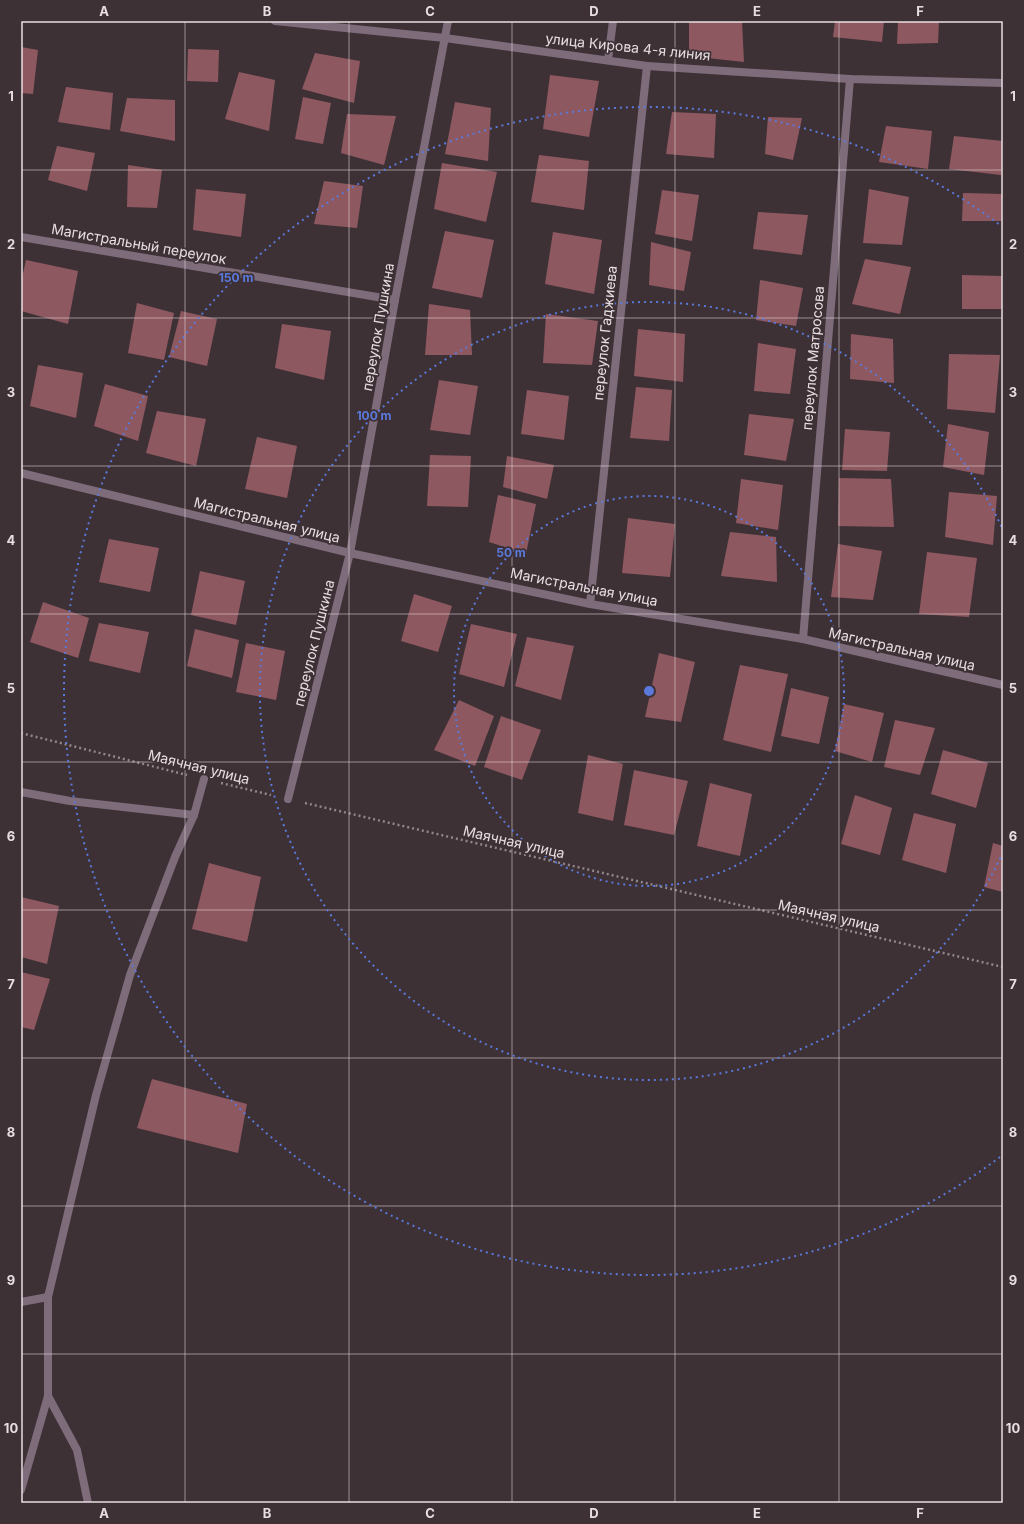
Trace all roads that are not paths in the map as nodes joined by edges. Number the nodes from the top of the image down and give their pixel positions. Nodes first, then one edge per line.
1 (275, 21) edge
2 (448, 21) edge
3 (613, 21) edge
4 (445, 38) junction
5 (608, 60) junction
6 (647, 66) junction
7 (850, 80) junction
8 (1003, 83) edge
9 (21, 237) edge
10 (395, 300) junction
11 (21, 473) edge
12 (350, 553) junction
13 (590, 604) junction
14 (803, 639) junction
15 (1003, 685) edge
16 (204, 779) road end
17 (21, 792) edge
18 (288, 799) road end
19 (194, 814) junction
20 (48, 1297) junction
21 (21, 1302) edge
22 (48, 1396) junction
23 (21, 1490) edge
24 (88, 1503) edge

1 - 4 street, улица Кирова 4-я линия
2 - 4 street, переулок Пушкина
3 - 5 street
4 - 5 street, улица Кирова 4-я линия
4 - 10 street, переулок Пушкина
5 - 6 street, улица Кирова 4-я линия
6 - 7 street, улица Кирова 4-я линия
6 - 13 street, переулок Гаджиева
7 - 8 street, улица Кирова 4-я линия
7 - 14 street, переулок Матросова
9 - 10 street, Магистральный переулок
10 - 12 street, переулок Пушкина
11 - 12 street, Магистральная улица
12 - 13 street, Магистральная улица
12 - 18 street, переулок Пушкина
13 - 14 street, Магистральная улица
14 - 15 street, Магистральная улица
16 - 19 street
17 - 19 street
19 - 20 street
20 - 21 street
20 - 22 street
22 - 23 street
22 - 24 street

